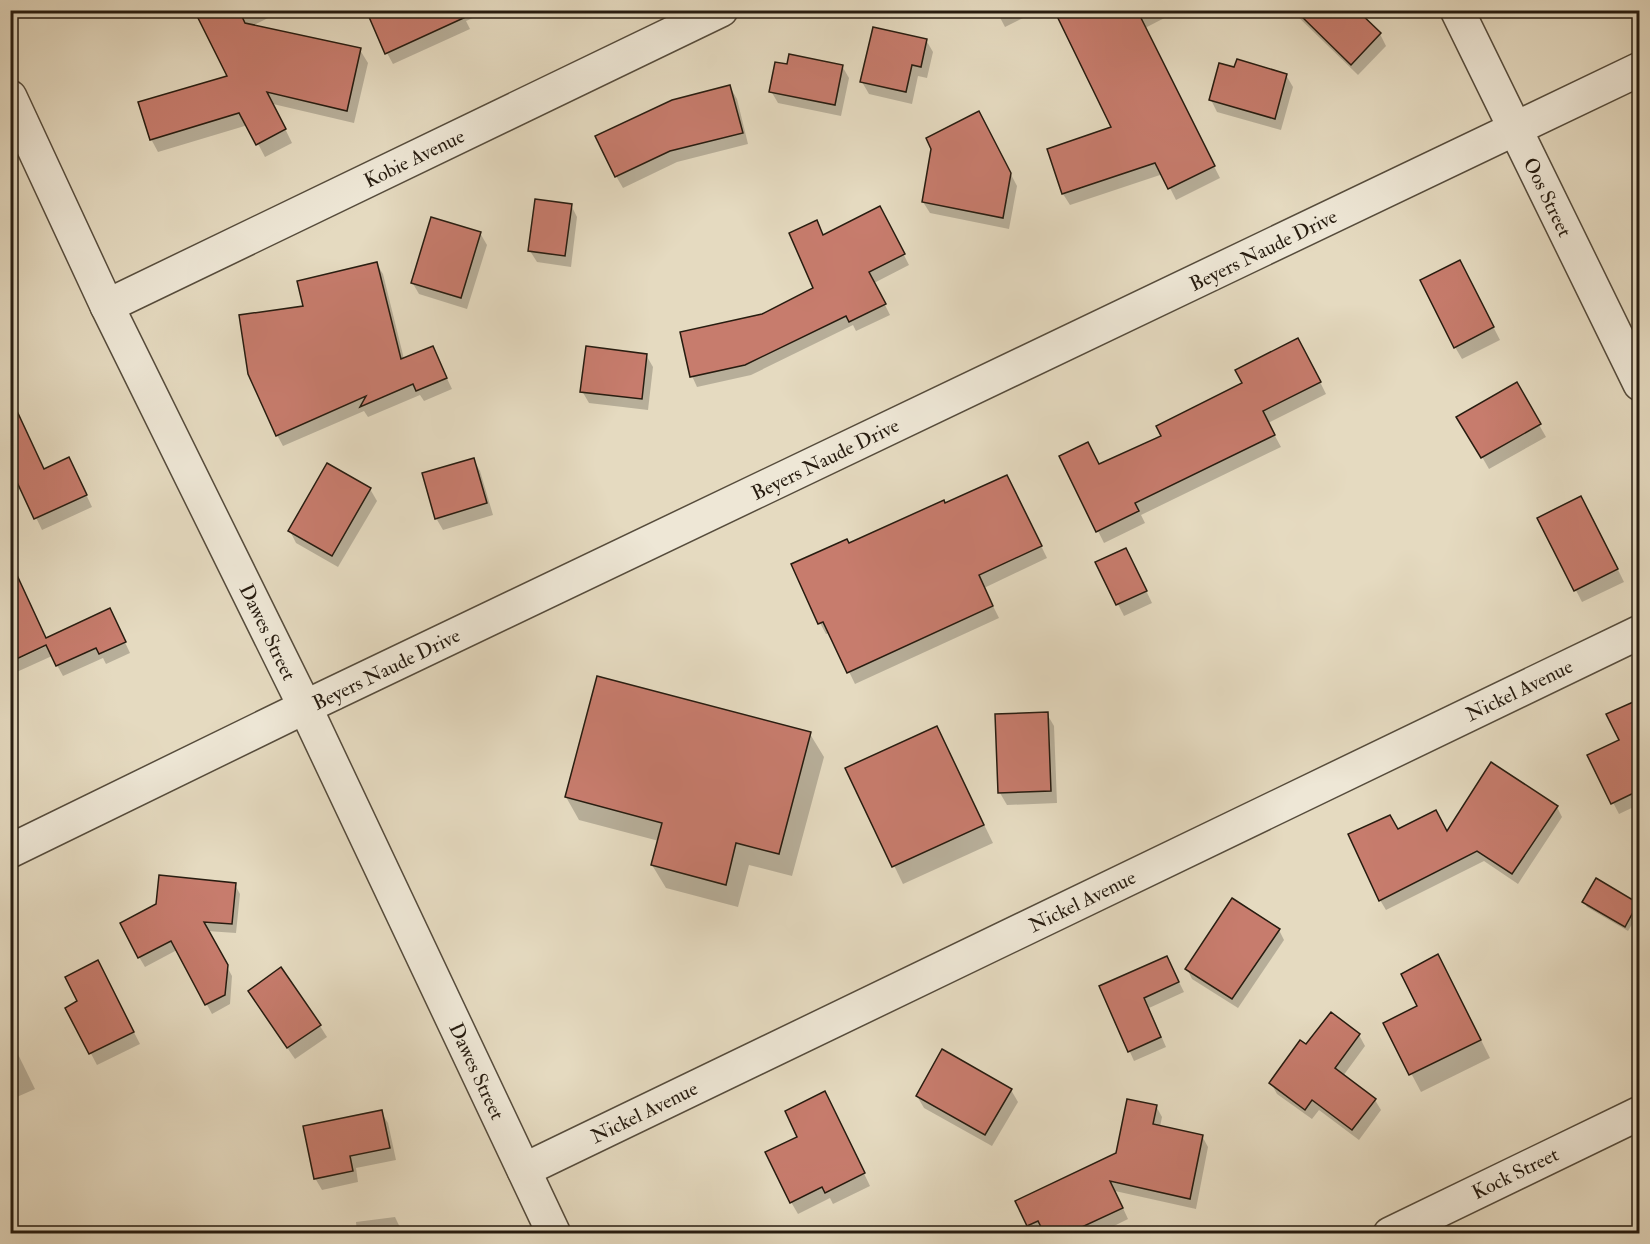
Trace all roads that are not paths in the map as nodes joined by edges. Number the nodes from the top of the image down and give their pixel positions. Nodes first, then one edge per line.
1 (721, 10) edge
2 (1457, 10) edge
3 (1640, 69) edge
4 (10, 97) edge
5 (1514, 130) junction
6 (107, 306) junction
7 (1640, 384) edge
8 (1640, 632) edge
9 (305, 707) junction
10 (10, 851) edge
11 (1640, 1113) edge
12 (524, 1170) junction
13 (554, 1233) edge
14 (1390, 1233) edge

1 - 6 street, Kobie Avenue
2 - 5 street, Oos Street
3 - 5 street, Beyers Naude Drive
4 - 6 street, Dawes Street
5 - 7 street, Oos Street
5 - 9 street, Beyers Naude Drive
6 - 9 street, Dawes Street
8 - 12 street, Nickel Avenue
9 - 10 street, Beyers Naude Drive
9 - 12 street, Dawes Street
11 - 14 street, Kock Street
12 - 13 street, Dawes Street

